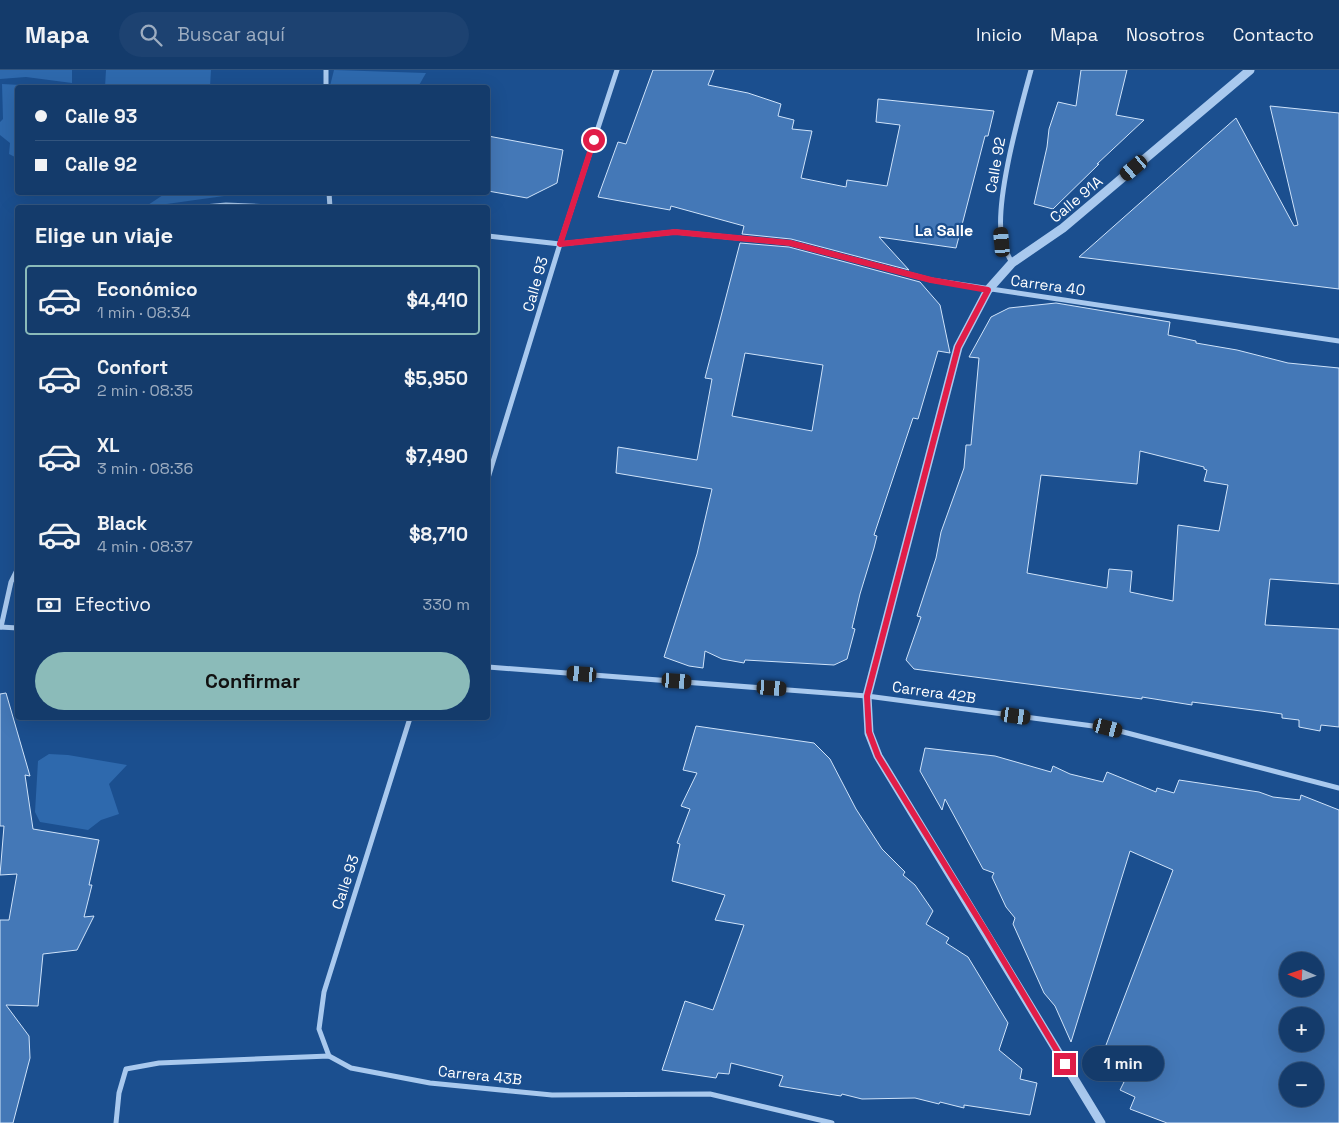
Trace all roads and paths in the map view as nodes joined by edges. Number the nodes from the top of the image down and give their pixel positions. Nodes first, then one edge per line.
1 (326, 70) edge
2 (617, 70) edge
3 (1031, 70) edge
4 (1250, 70) edge
5 (326, 85) edge
6 (490, 236) edge
7 (560, 244) junction
8 (1012, 264) junction
9 (988, 290) junction
10 (1339, 341) edge
11 (490, 472) edge
12 (15, 573) edge
13 (0, 627) edge
14 (15, 628) edge
15 (490, 667) edge
16 (867, 696) junction
17 (409, 720) edge
18 (1339, 788) edge
19 (329, 1056) junction
20 (1094, 1118) edge
21 (116, 1123) edge
22 (832, 1123) edge
23 (1101, 1123) edge

1 - 5 street
2 - 7 street, Calle 93
3 - 8 street, Calle 92
4 - 8 street, Calle 91A
6 - 7 street, Carrera 40
7 - 9 street, Carrera 40
7 - 11 street, Calle 93
8 - 9 street, Calle 91A
9 - 10 street, Carrera 40
9 - 16 street
12 - 13 street
13 - 14 street
15 - 16 street, Carrera 42B
16 - 18 street, Carrera 42B
16 - 20 street
17 - 19 street, Calle 93
19 - 21 street
19 - 22 street, Carrera 43B
20 - 23 street

